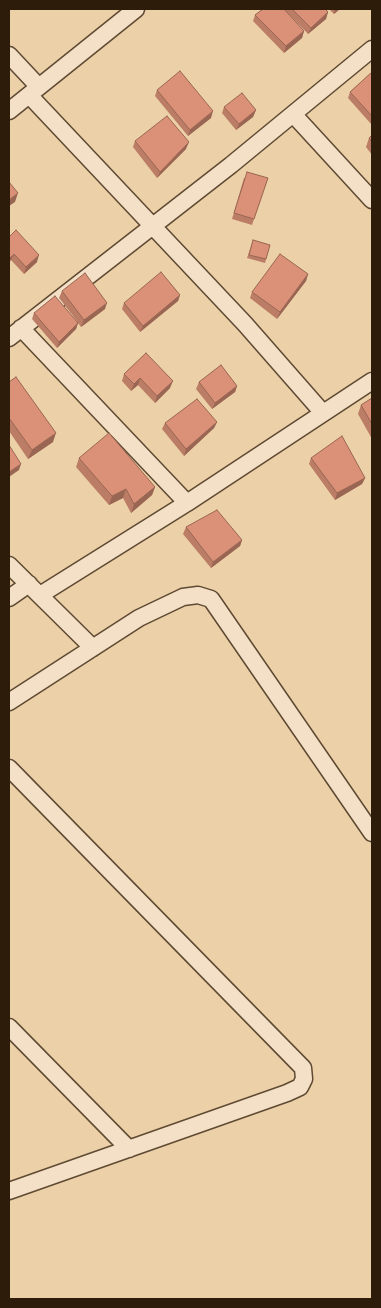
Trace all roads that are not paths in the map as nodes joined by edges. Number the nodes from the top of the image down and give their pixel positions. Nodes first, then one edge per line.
1 (136, 9) edge
2 (372, 49) edge
3 (9, 55) edge
4 (34, 91) junction
5 (9, 110) edge
6 (293, 114) junction
7 (372, 200) edge
8 (152, 226) junction
9 (15, 333) edge
10 (372, 381) edge
11 (323, 413) junction
12 (187, 503) junction
13 (9, 565) edge
14 (34, 590) junction
15 (9, 598) edge
16 (93, 648) junction
17 (9, 702) edge
18 (9, 768) edge
19 (372, 833) edge
20 (9, 1027) edge
21 (128, 1149) junction
22 (9, 1192) edge

1 - 4 street
2 - 6 street
3 - 4 street
4 - 5 street
4 - 8 street
6 - 7 street
6 - 8 street
8 - 9 street
8 - 11 street
9 - 12 street
10 - 11 street
11 - 12 street
12 - 14 street
13 - 14 street
14 - 15 street
14 - 16 street
16 - 17 street
16 - 19 street
18 - 21 street
20 - 21 street
21 - 22 street

